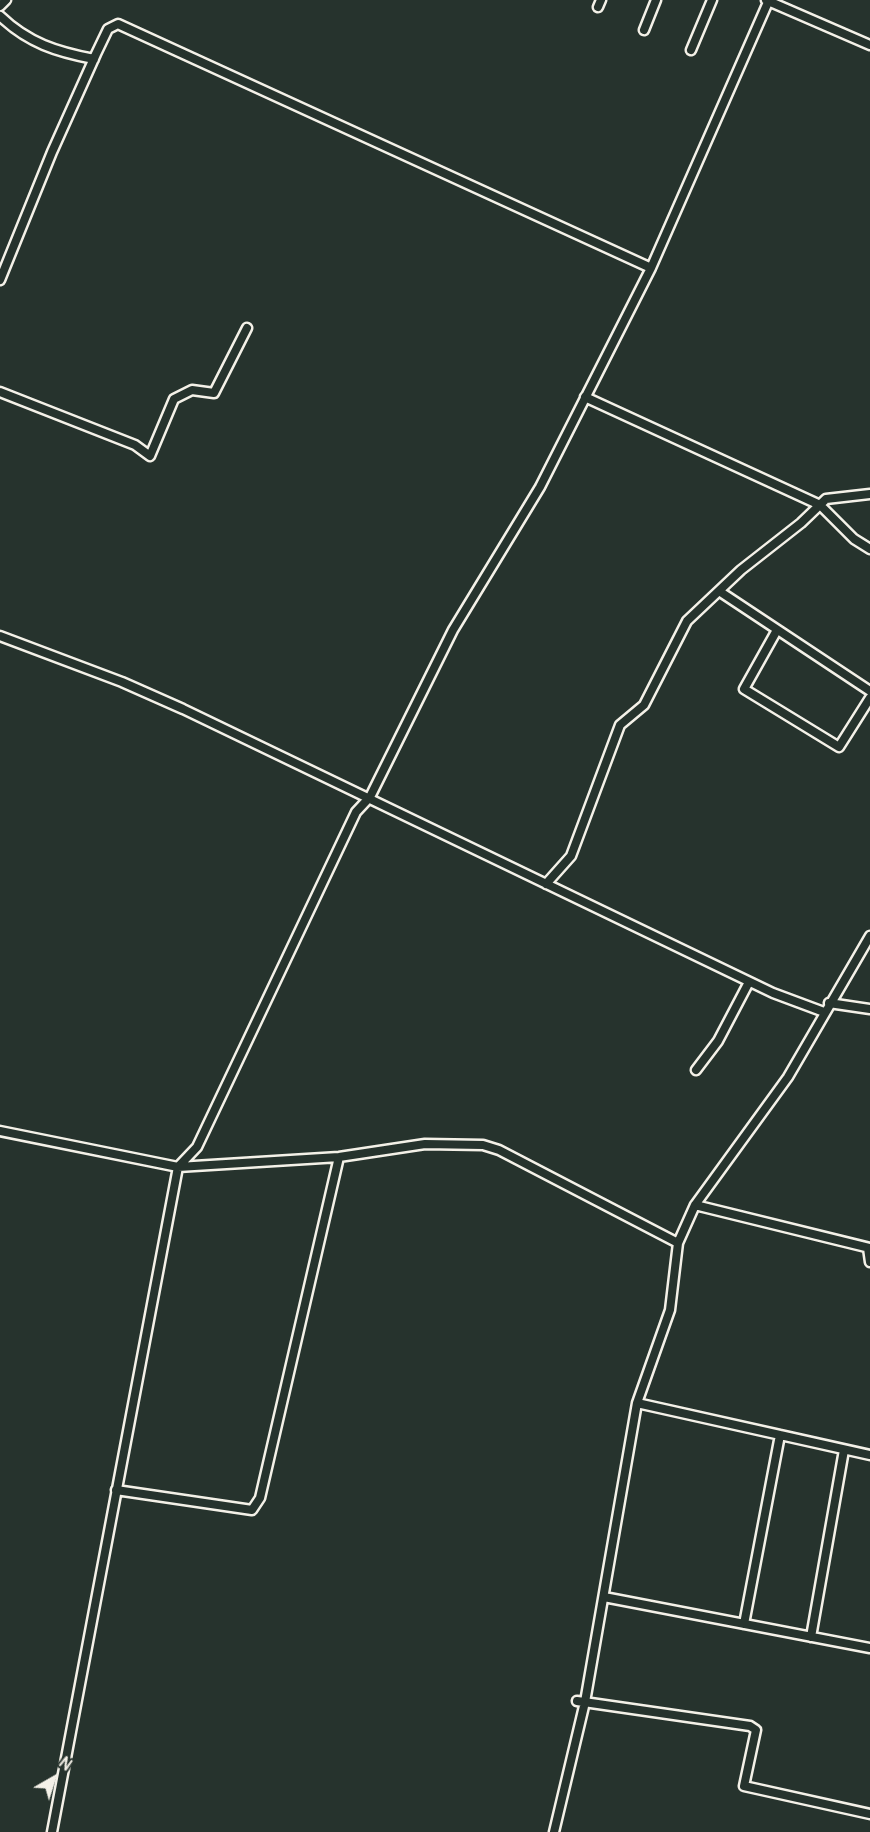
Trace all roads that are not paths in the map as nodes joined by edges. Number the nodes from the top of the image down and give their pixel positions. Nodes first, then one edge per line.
1 (6, 0) edge
2 (656, 0) edge
3 (712, 0) edge
4 (768, 0) edge
5 (0, 6) edge
6 (0, 16) edge
7 (644, 30) dead end
8 (870, 45) edge
9 (691, 50) dead end
10 (94, 59) junction
11 (651, 268) junction
12 (0, 280) edge
13 (247, 328) dead end
14 (0, 393) edge
15 (585, 397) junction
16 (870, 494) edge
17 (820, 505) junction
18 (870, 549) edge
19 (719, 591) junction
20 (777, 630) junction
21 (0, 636) edge
22 (870, 691) edge
23 (870, 698) edge
24 (370, 797) junction
25 (546, 884) junction
26 (870, 936) edge
27 (749, 982) junction
28 (829, 1003) junction
29 (870, 1009) edge
30 (824, 1012) junction
31 (696, 1070) dead end
32 (0, 1131) edge
33 (339, 1157) junction
34 (178, 1167) junction
35 (695, 1205) junction
36 (678, 1243) junction
37 (869, 1248) edge
38 (870, 1262) edge
39 (637, 1403) junction
40 (780, 1435) junction
41 (844, 1450) junction
42 (870, 1455) edge
43 (116, 1490) junction
44 (604, 1598) junction
45 (744, 1624) junction
46 (811, 1637) junction
47 (870, 1648) edge
48 (581, 1702) junction
49 (870, 1814) edge
50 (52, 1832) edge
51 (554, 1832) edge

1 - 5 street
2 - 7 street
3 - 9 street
4 - 8 street
4 - 11 street
6 - 10 street
10 - 11 street
10 - 12 street
11 - 15 street
13 - 14 street
15 - 17 street
15 - 24 street
16 - 17 street
17 - 18 street
17 - 19 street
19 - 20 street
19 - 25 street
20 - 22 street
20 - 23 street
21 - 24 street
24 - 25 street
24 - 34 street
25 - 27 street
26 - 28 street
27 - 30 street
27 - 31 street
28 - 29 street
28 - 30 street
30 - 35 street
32 - 34 street
33 - 34 street
33 - 36 street
33 - 43 street
34 - 43 street
35 - 36 street
35 - 37 street
36 - 39 street
37 - 38 street
39 - 40 street
39 - 44 street
40 - 41 street
40 - 45 street
41 - 42 street
41 - 46 street
43 - 50 street
44 - 45 street
44 - 48 street
45 - 46 street
46 - 47 street
48 - 49 street
48 - 51 street

